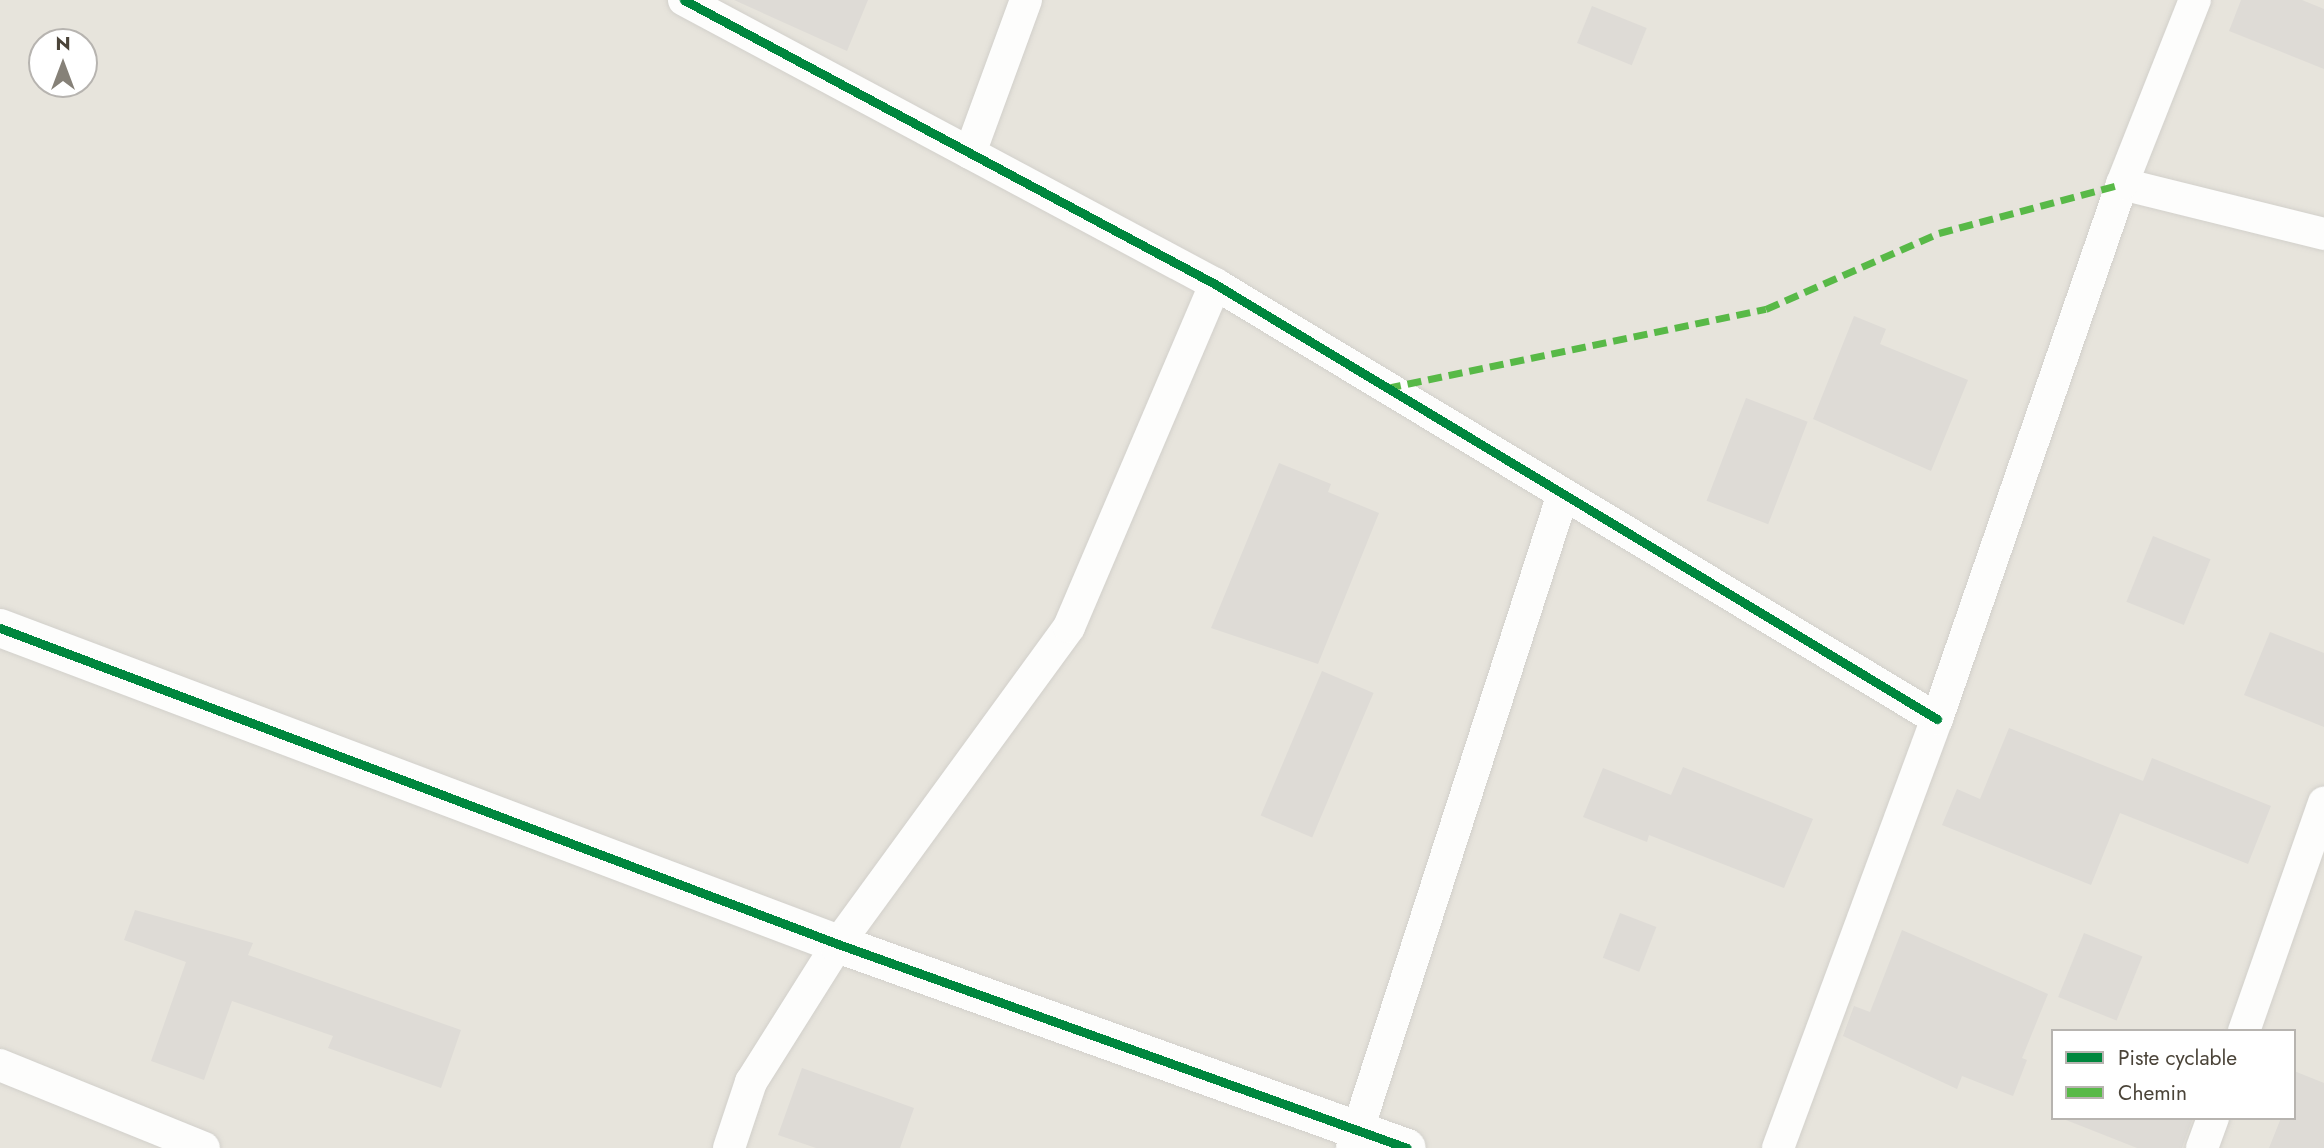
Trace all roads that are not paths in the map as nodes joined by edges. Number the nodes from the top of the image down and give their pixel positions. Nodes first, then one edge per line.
1 (684, 0) edge
2 (1026, 0) edge
3 (2192, 1) edge
4 (970, 153) junction
5 (2122, 184) junction
6 (2324, 234) edge
7 (1215, 284) junction
8 (1563, 494) junction
9 (0, 628) edge
10 (1937, 719) junction
11 (2324, 803) edge
12 (838, 944) junction
13 (2245, 1029) edge
14 (0, 1065) edge
15 (2212, 1120) edge
16 (1355, 1139) edge
17 (204, 1148) edge
18 (729, 1148) edge
19 (1408, 1148) edge
20 (1778, 1148) edge
21 (2203, 1148) edge

1 - 4 street
2 - 4 street
3 - 5 street
4 - 7 street
5 - 6 street
5 - 10 street
7 - 8 street
7 - 12 street
8 - 10 street
8 - 16 street
9 - 12 street
10 - 20 street
11 - 13 street
12 - 16 street
12 - 18 street
14 - 17 street
15 - 21 street
16 - 19 street

